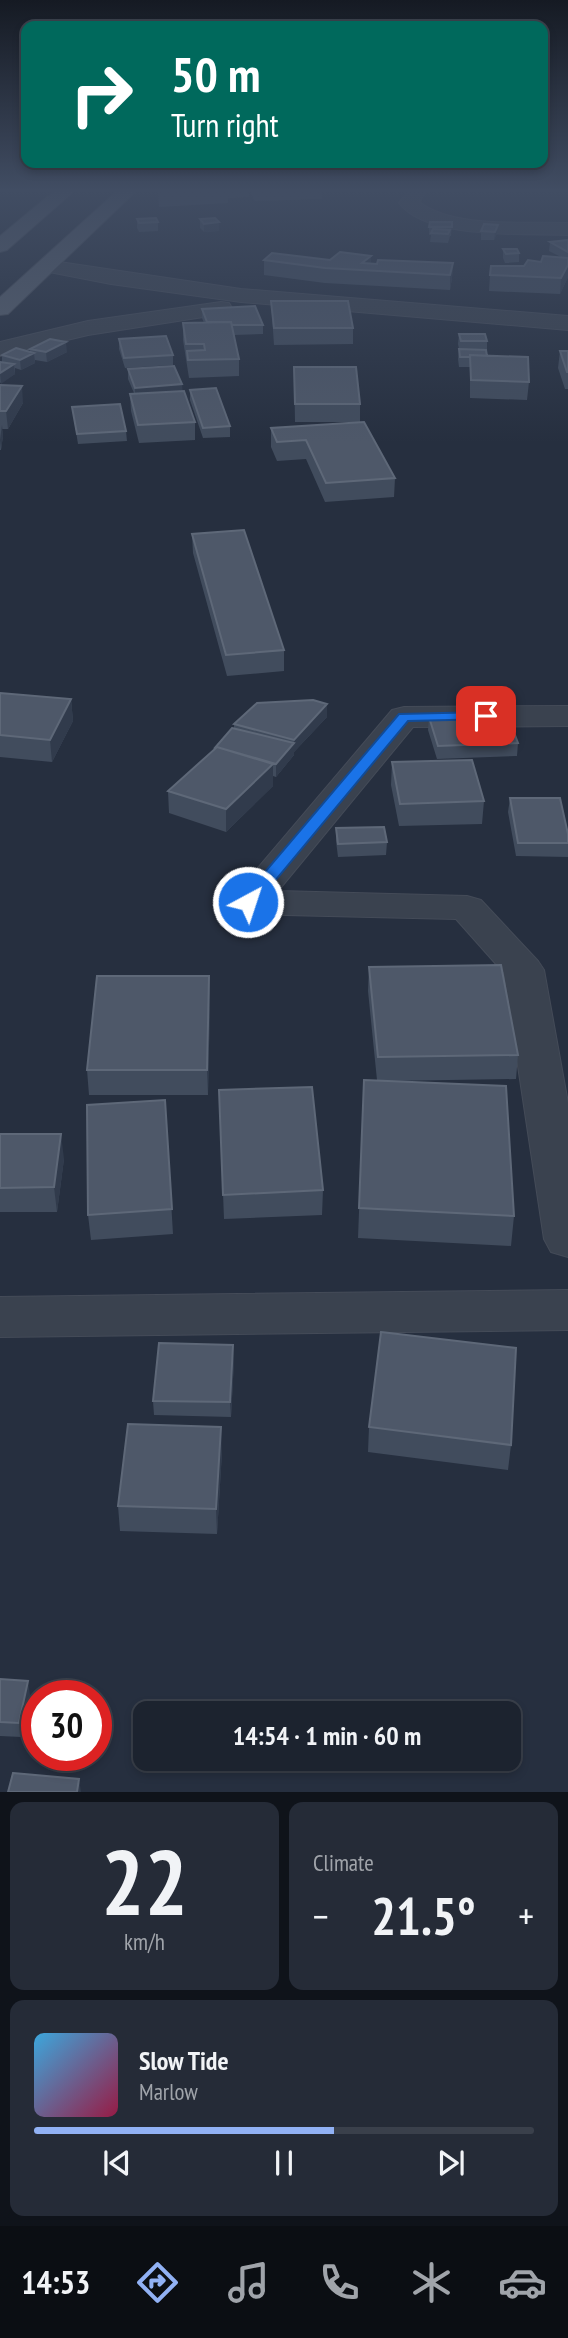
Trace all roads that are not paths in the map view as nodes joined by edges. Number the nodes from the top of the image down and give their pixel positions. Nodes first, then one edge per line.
1 (36, 276) edge
2 (101, 276) edge
3 (300, 301) junction
4 (0, 309) edge
5 (568, 323) edge
6 (0, 349) edge
7 (568, 716) edge
8 (568, 1239) edge
9 (568, 1310) edge
10 (0, 1317) edge

1 - 4 main road
2 - 3 street
3 - 5 street
3 - 6 street
7 - 8 street
9 - 10 street

